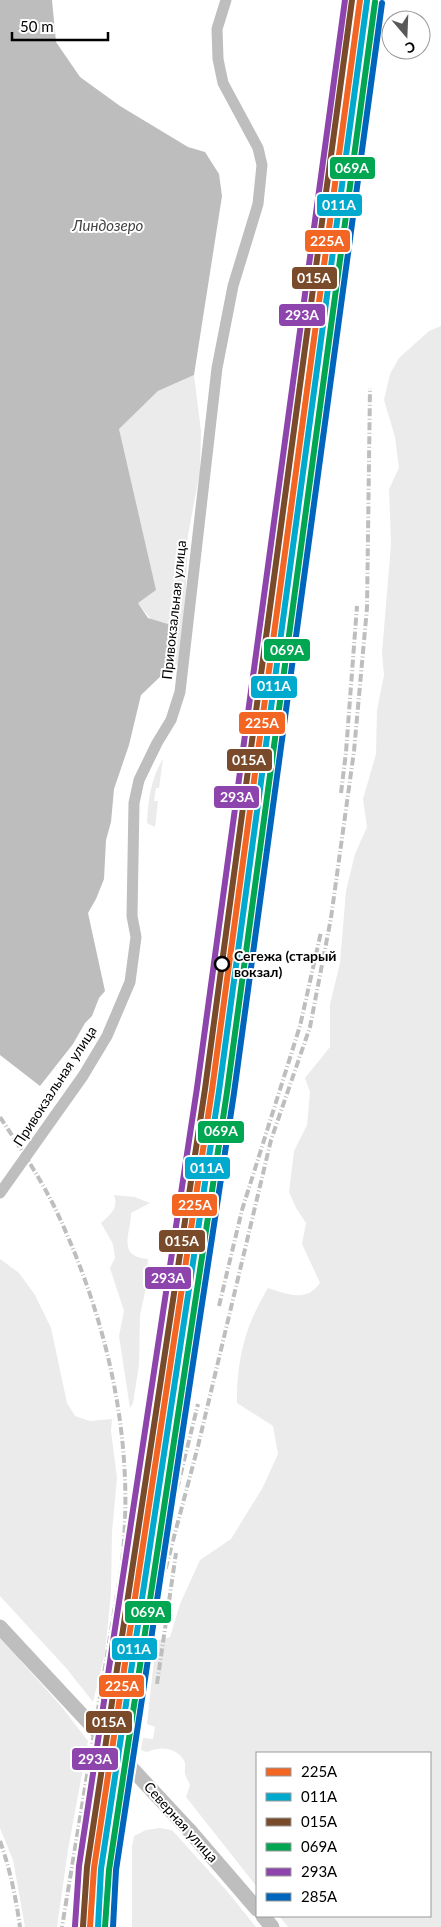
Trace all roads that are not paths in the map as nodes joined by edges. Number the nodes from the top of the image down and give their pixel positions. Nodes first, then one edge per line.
1 (226, 0) edge
2 (0, 1193) edge
3 (0, 1627) edge
4 (256, 1908) edge
5 (264, 1917) edge
6 (272, 1927) edge

1 - 2 street, Привокзальная улица
3 - 4 street, Северная улица, bridge
5 - 6 street

